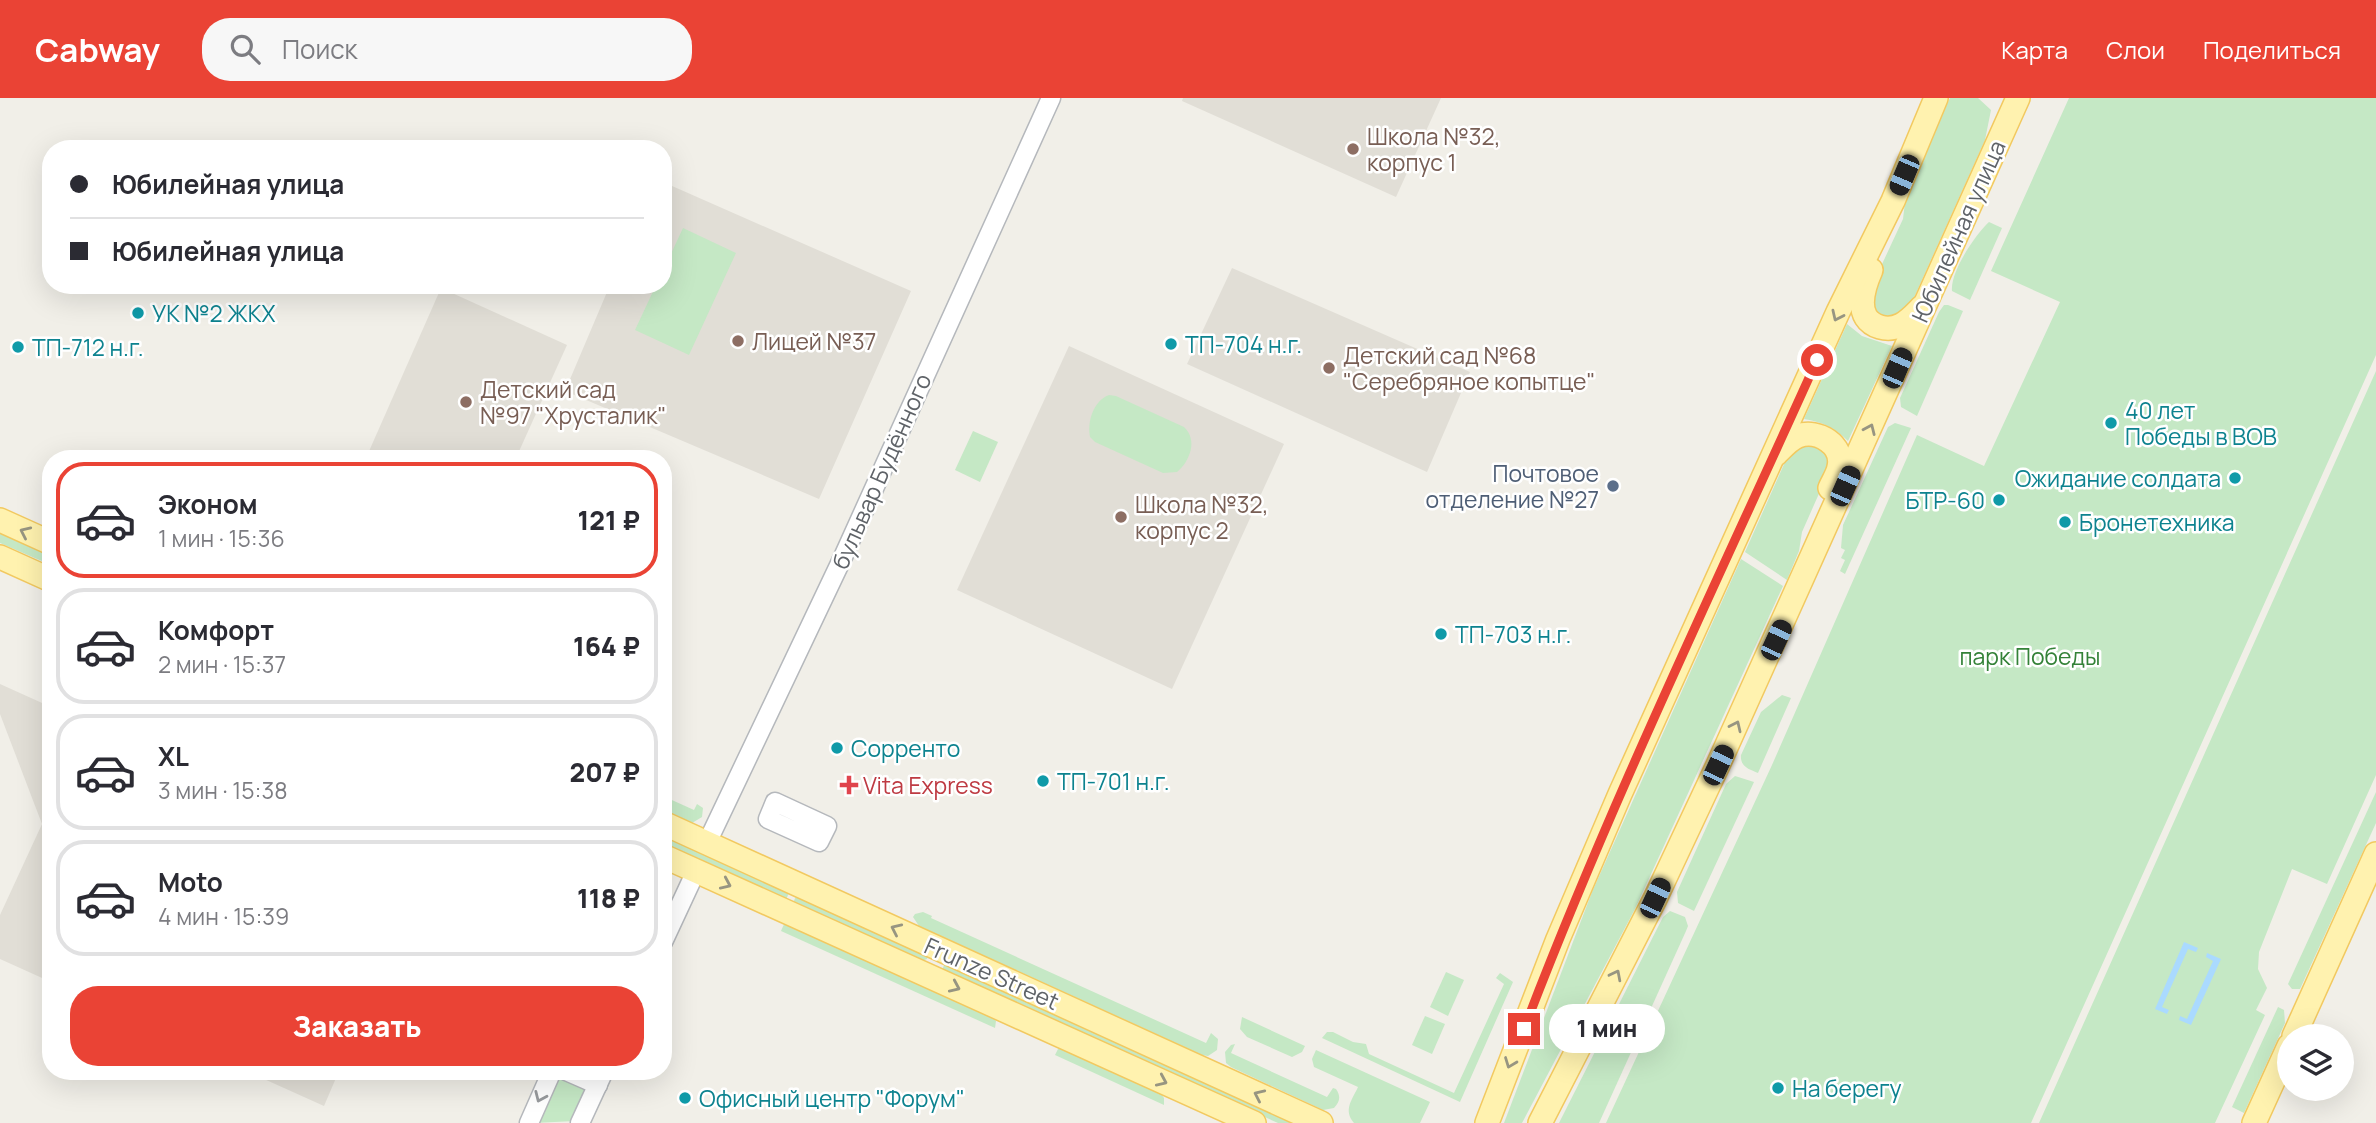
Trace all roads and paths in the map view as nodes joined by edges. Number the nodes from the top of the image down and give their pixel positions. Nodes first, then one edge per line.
1 (1051, 98) edge
2 (1936, 98) edge
3 (2018, 98) edge
4 (1893, 201) junction
5 (1924, 304) junction
6 (1774, 456) junction
7 (0, 520) edge
8 (42, 540) edge
9 (0, 557) edge
10 (1812, 561) junction
11 (42, 576) edge
12 (672, 827) edge
13 (707, 843) junction
14 (2376, 854) edge
15 (672, 860) edge
16 (696, 871) junction
17 (672, 923) edge
18 (939, 949) junction
19 (927, 974) junction
20 (2299, 1024) edge
21 (2277, 1072) edge
22 (548, 1080) edge
23 (600, 1080) edge
24 (529, 1123) edge
25 (580, 1123) edge
26 (1254, 1123) edge
27 (1321, 1123) edge
28 (1487, 1123) edge
29 (1540, 1123) edge
30 (2254, 1123) edge

1 - 13 street, бульвар Будённого
2 - 4 main road
3 - 5 main road, Юбилейная улица
4 - 5 main road
4 -> 6 main road
10 -> 5 main road, Юбилейная улица
6 - 10 main road
6 -> 28 main road
8 -> 7 main road
9 - 11 main road
29 -> 10 main road, Юбилейная улица
12 - 13 main road, Frunze Street
18 -> 13 main road, Frunze Street
14 - 20 main road
15 - 16 main road, Frunze Street
16 - 17 street
16 -> 19 main road, Frunze Street
18 - 19 main road
27 -> 18 main road, Frunze Street
19 -> 26 main road, Frunze Street
21 - 30 main road
22 -> 24 street
23 - 25 street

